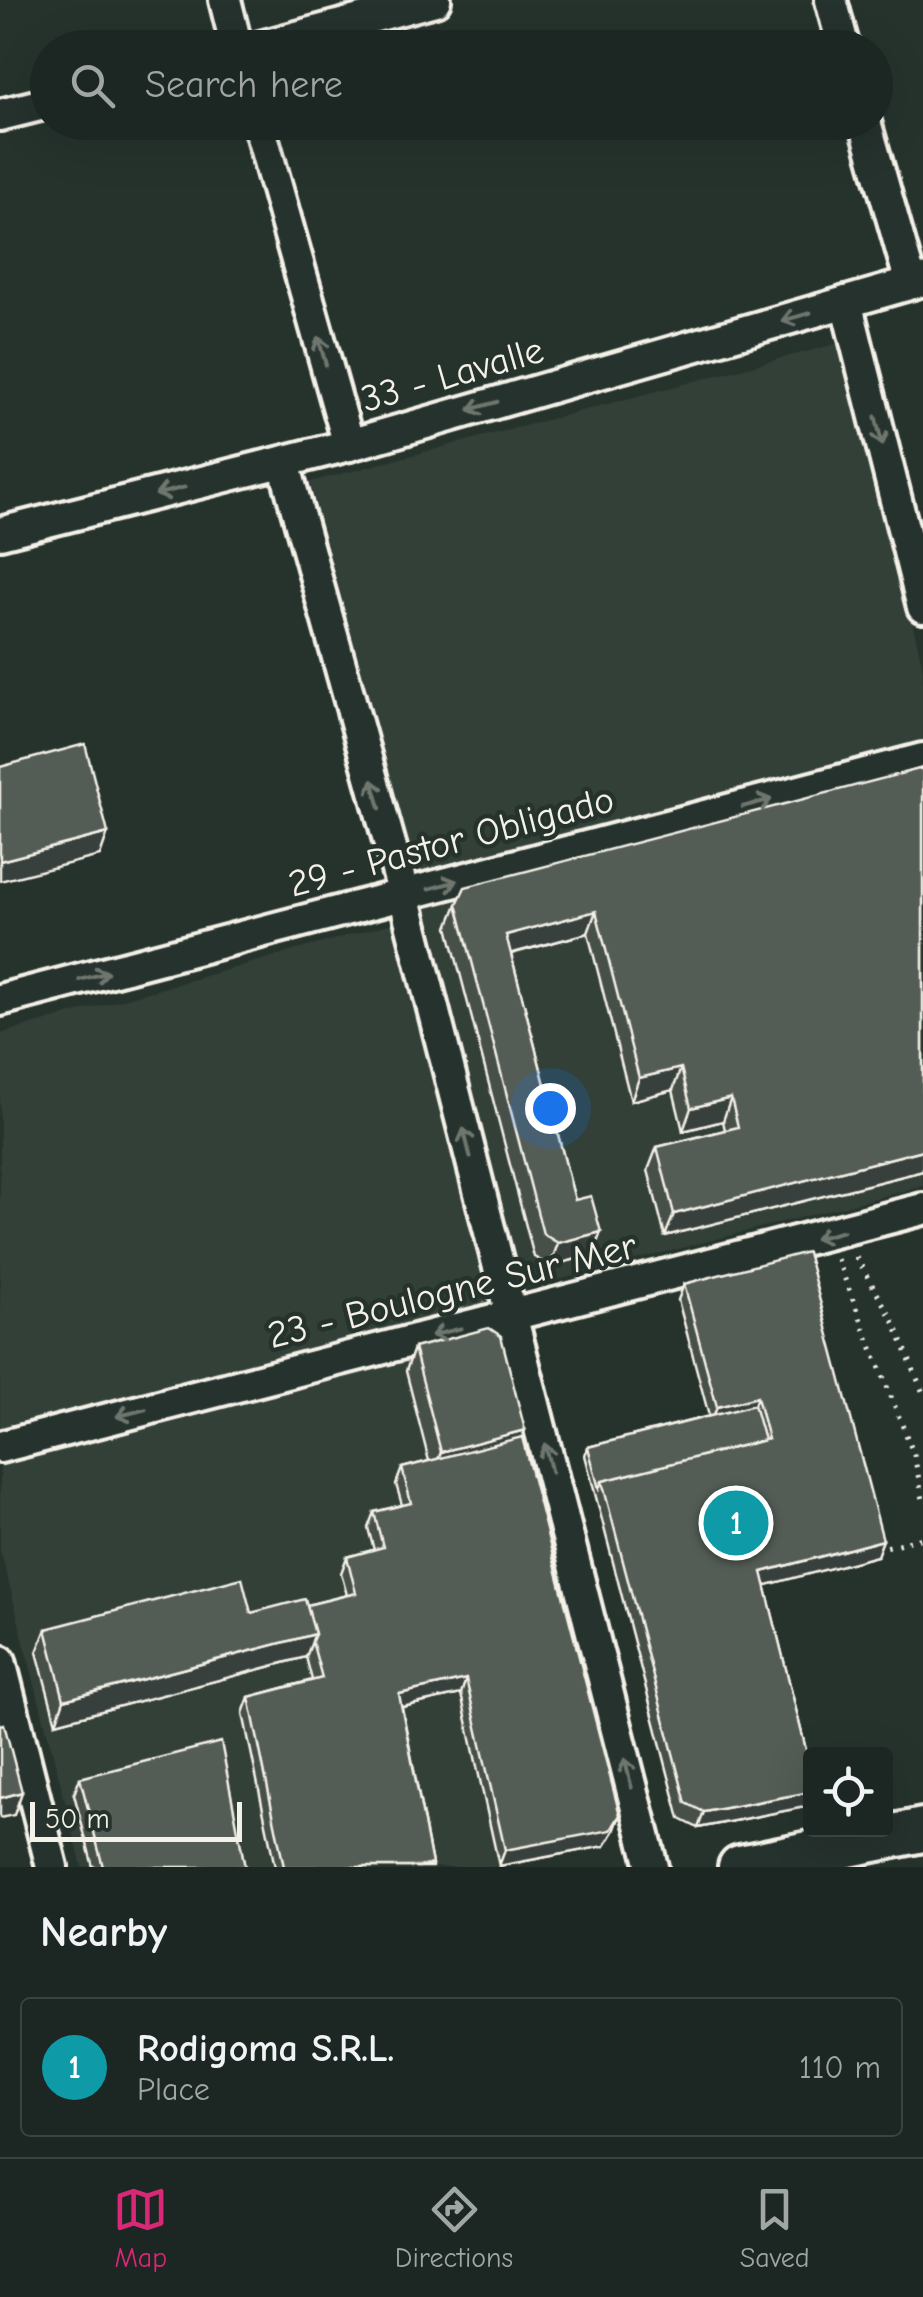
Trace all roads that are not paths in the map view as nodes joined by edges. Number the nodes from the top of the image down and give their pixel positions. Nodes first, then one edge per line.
1 (225, 0) edge
2 (435, 0) edge
3 (831, 0) edge
4 (232, 30) edge
5 (323, 30) edge
6 (839, 30) edge
7 (30, 108) edge
8 (0, 116) edge
9 (263, 140) edge
10 (871, 140) edge
11 (917, 282) edge
12 (846, 302) junction
13 (349, 445) junction
14 (284, 463) junction
15 (0, 533) edge
16 (923, 607) edge
17 (923, 759) edge
18 (404, 895) junction
19 (0, 1000) edge
20 (923, 1209) edge
21 (512, 1315) junction
22 (0, 1447) edge
23 (0, 1661) edge
24 (923, 1830) edge
25 (52, 1867) edge
26 (652, 1867) edge
27 (740, 1867) edge

1 - 4 street
2 - 5 street
3 - 6 street
7 - 8 street
13 -> 9 street
10 - 11 street
11 - 12 street, 33 - Lavalle
12 -> 13 street, 33 - Lavalle
12 -> 16 street
13 - 14 street, 33 - Lavalle
14 -> 15 street, 33 - Lavalle
18 -> 14 street
18 -> 17 street, 29 - Pastor Obligado
19 -> 18 street, 29 - Pastor Obligado
21 -> 18 street
20 - 21 street, 23 - Boulogne Sur Mer
21 -> 22 street, 23 - Boulogne Sur Mer
26 -> 21 street
23 - 25 street
24 - 27 main road

